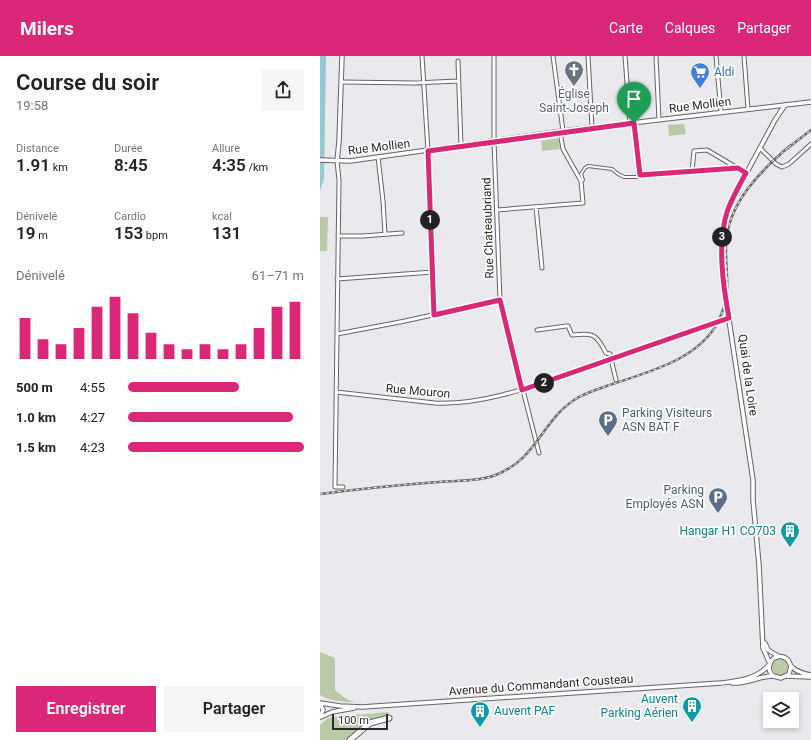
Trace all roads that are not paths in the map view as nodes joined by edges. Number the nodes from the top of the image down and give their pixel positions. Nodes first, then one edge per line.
1 (342, 56) edge
2 (422, 56) edge
3 (494, 56) edge
4 (553, 56) edge
5 (588, 56) edge
6 (625, 56) edge
7 (656, 56) edge
8 (716, 56) edge
9 (744, 56) edge
10 (458, 61) dead end
11 (458, 81) junction
12 (342, 82) junction
13 (424, 83) junction
14 (811, 102) edge
15 (785, 105) junction
16 (748, 109) junction
17 (721, 112) junction
18 (659, 120) junction
19 (632, 123) junction
20 (592, 128) junction
21 (561, 132) junction
22 (494, 141) junction
23 (811, 144) edge
24 (461, 146) junction
25 (760, 148) junction
26 (428, 151) junction
27 (378, 157) junction
28 (320, 160) edge
29 (337, 161) junction
30 (738, 168) junction
31 (692, 171) junction
32 (746, 173) junction
33 (642, 175) junction
34 (581, 181) junction
35 (536, 207) junction
36 (497, 210) junction
37 (402, 233) dead end
38 (385, 234) junction
39 (338, 236) junction
40 (542, 268) dead end
41 (433, 272) junction
42 (337, 279) junction
43 (500, 300) junction
44 (434, 315) junction
45 (729, 318) junction
46 (537, 330) dead end
47 (336, 334) junction
48 (610, 354) dead end
49 (612, 360) junction
50 (616, 380) dead end
51 (522, 390) junction
52 (336, 392) junction
53 (539, 453) dead end
54 (342, 487) dead end
55 (764, 638) junction
56 (778, 657) junction
57 (770, 664) junction
58 (791, 666) junction
59 (774, 676) junction
60 (786, 676) junction
61 (811, 676) edge
62 (721, 683) junction
63 (320, 703) edge
64 (362, 707) junction
65 (320, 717) edge
66 (350, 740) edge
67 (355, 740) edge

1 - 12 street
2 - 13 street
3 - 22 street, Rue Chateaubriand
4 - 21 street
5 - 20 street
6 - 19 street
7 - 18 street
8 - 17 street
9 - 16 street
10 - 11 street
11 - 13 street
11 - 24 street
12 - 13 street
12 - 29 street
13 - 26 street
14 - 15 street, Rue Mollien
15 - 16 street, Rue Mollien
15 - 25 street, Quai de la Loire
16 - 17 street, Rue Mollien
17 - 18 street, Rue Mollien
18 - 19 street, Rue Mollien
19 - 20 street, Rue Mollien
19 - 33 street
20 - 21 street, Rue Mollien
21 - 22 street, Rue Mollien
21 - 34 street
22 - 24 street, Rue Mollien
22 - 36 street, Rue Chateaubriand
23 - 25 street
24 - 26 street, Rue Mollien
25 - 32 street, Quai de la Loire
26 - 27 street, Rue Mollien
26 - 41 street
27 - 29 street, Rue Mollien
27 - 38 street
28 - 29 street, Rue Mollien
29 - 39 street
30 - 31 street
30 - 31 street
30 - 32 street
31 - 33 street
32 - 45 street, Quai de la Loire
33 - 34 street
34 - 35 street
35 - 36 street
35 - 40 street
36 - 43 street, Rue Chateaubriand
37 - 38 street
38 - 39 street
39 - 42 street
41 - 42 street
41 - 44 street
42 - 47 street
43 - 44 street
43 - 51 street, Rue Chateaubriand
44 - 47 street
45 - 49 street, Rue Mouron
45 - 55 street, Quai de la Loire
46 - 48 street
47 - 52 street
49 - 50 street
49 - 51 street, Rue Mouron
51 - 52 street, Rue Mouron
51 - 53 street, Rue Chateaubriand
52 - 54 street
55 - 56 street, Quai de la Loire
55 - 57 street, Quai de la Loire
56 - 57 street
56 - 58 street
57 - 59 street
57 - 62 street, Avenue du Commandant Cousteau
58 - 60 street
58 - 61 street
59 - 60 street
59 - 62 street, Avenue du Commandant Cousteau
60 - 61 street
62 - 64 street, Avenue du Commandant Cousteau
63 - 64 street, Avenue du Commandant Cousteau
63 - 65 street
64 - 65 street, Avenue du Commandant Cousteau
66 - 67 highway

